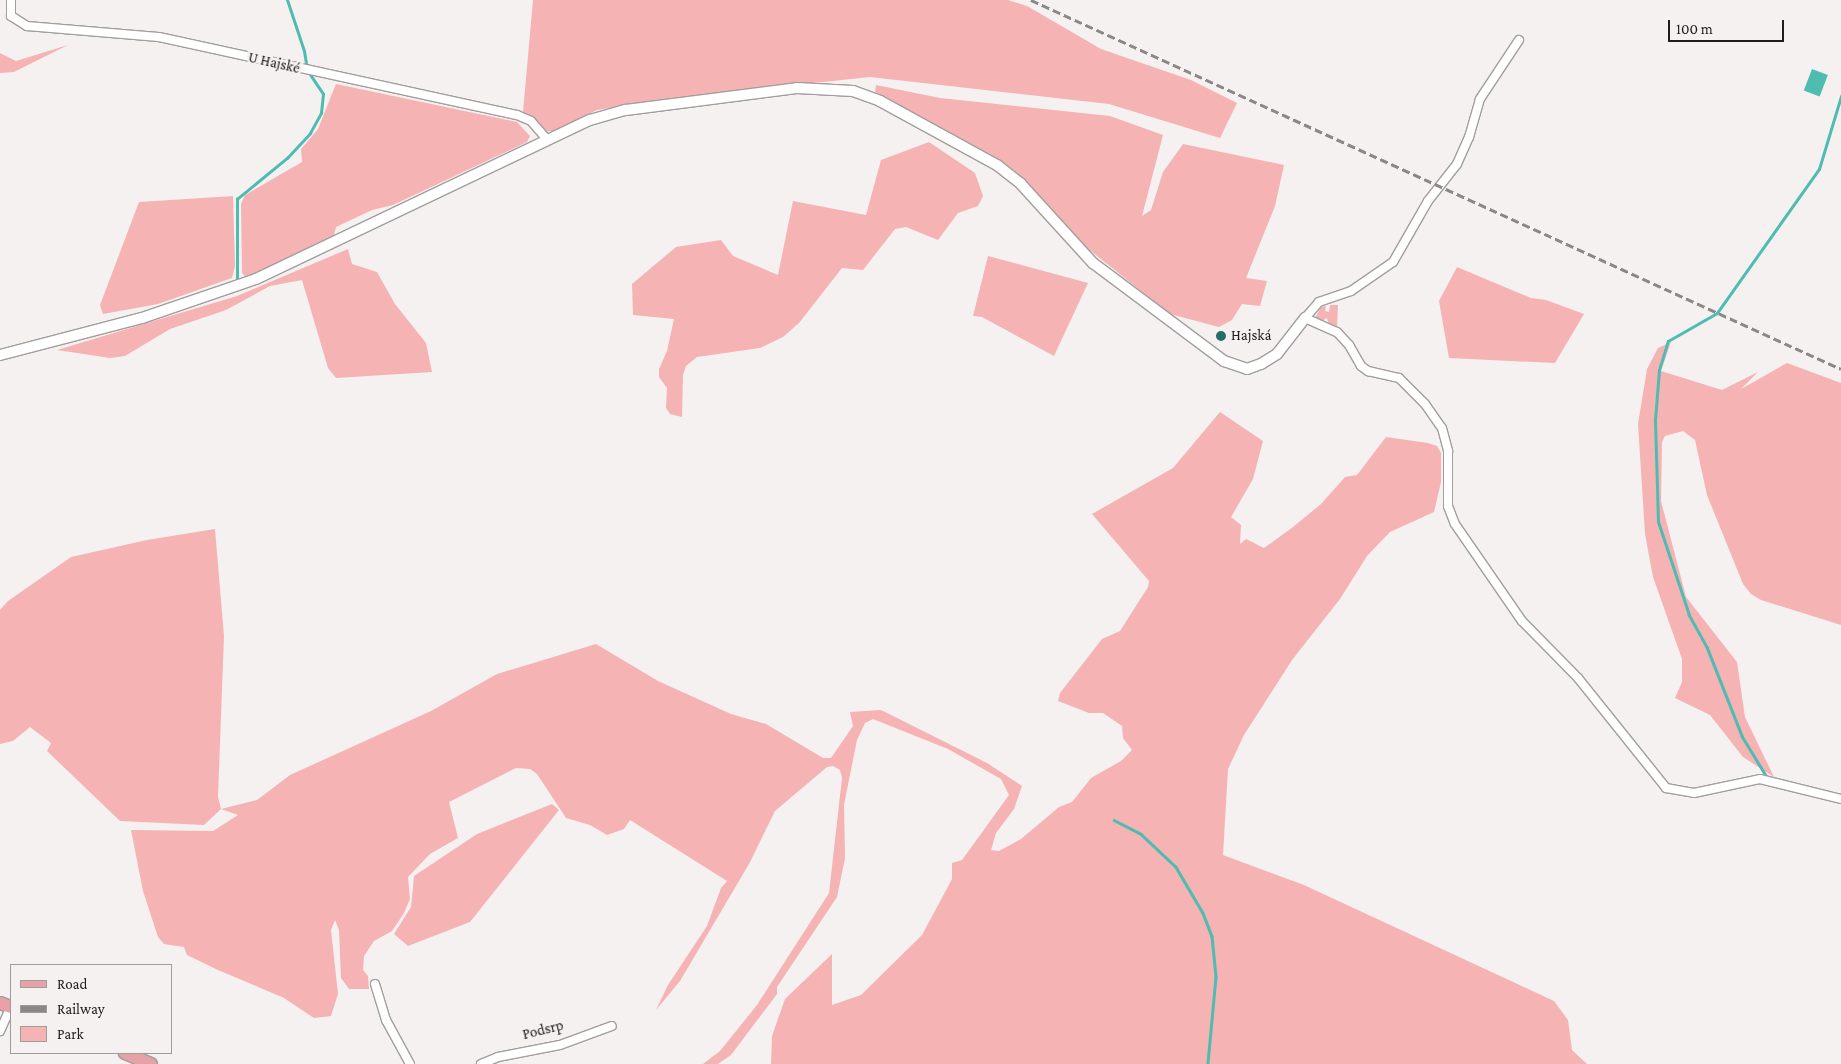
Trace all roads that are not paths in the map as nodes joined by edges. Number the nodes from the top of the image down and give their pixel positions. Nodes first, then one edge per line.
1 (11, 0) edge
2 (1519, 40) dead end
3 (546, 138) junction
4 (1305, 318) junction
5 (0, 355) edge
6 (1841, 799) edge
7 (375, 984) dead end
8 (10, 1009) edge
9 (612, 1026) dead end
10 (0, 1031) edge
11 (127, 1054) edge
12 (151, 1064) edge
13 (410, 1064) edge
14 (481, 1064) edge

1 - 3 street, U Hajské
2 - 4 street
3 - 4 street
3 - 5 street
4 - 6 street
7 - 13 street
8 - 10 street
9 - 14 street, Podsrp
11 - 12 main road

